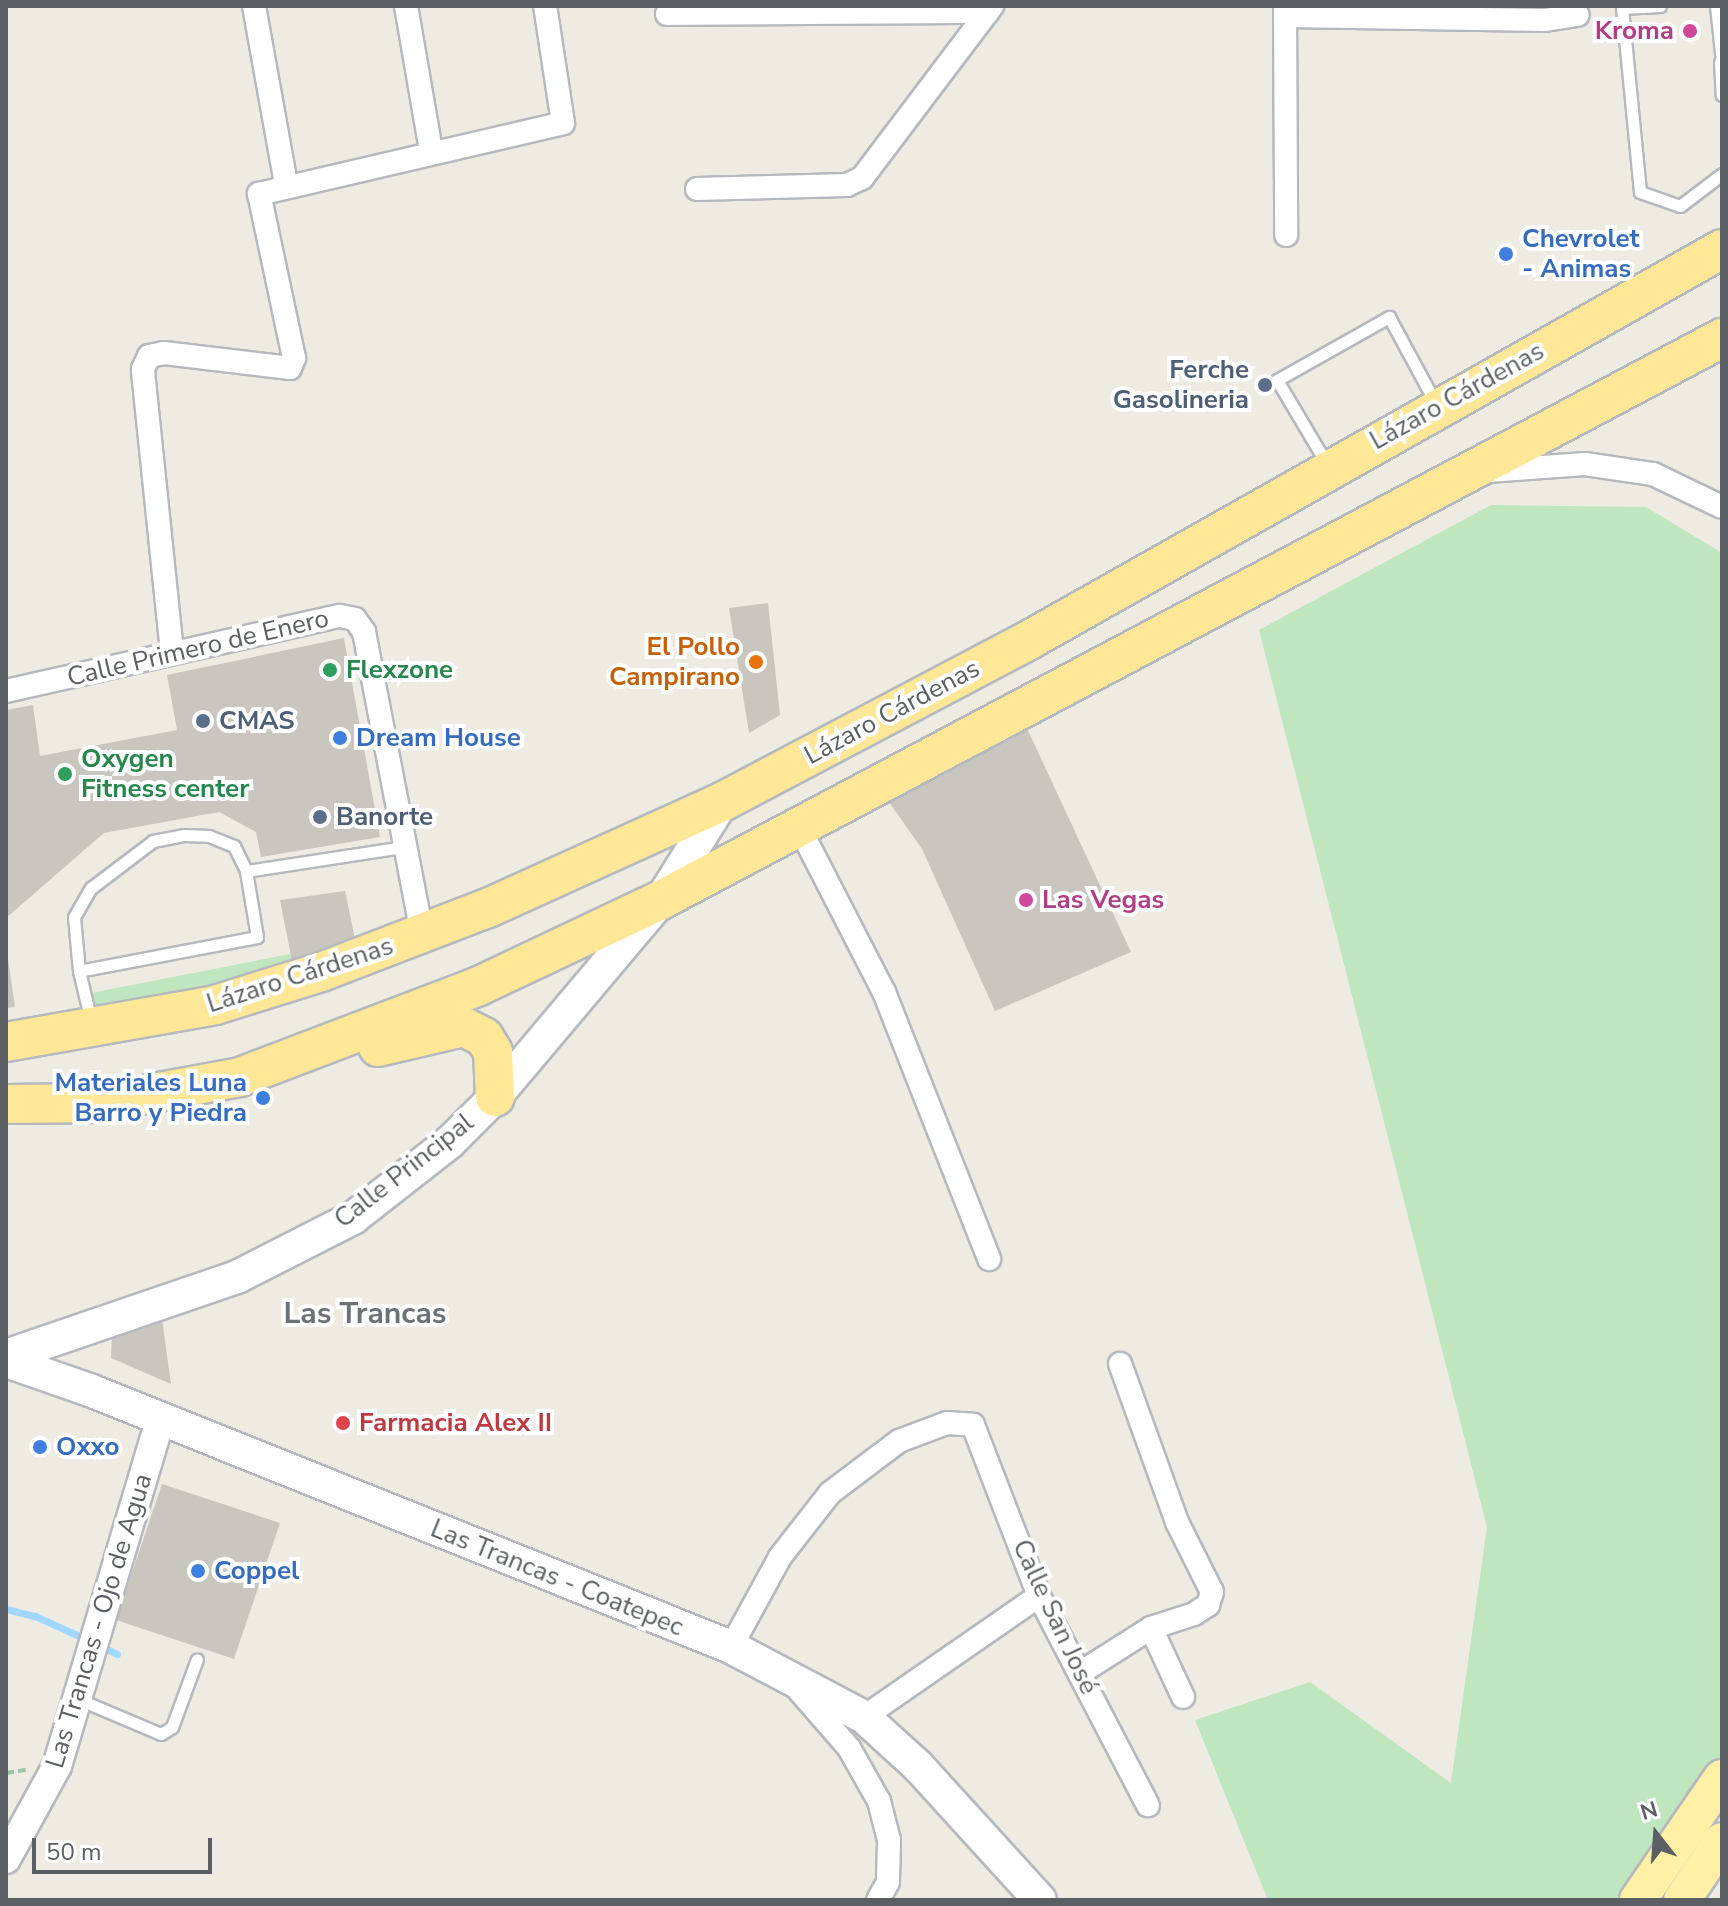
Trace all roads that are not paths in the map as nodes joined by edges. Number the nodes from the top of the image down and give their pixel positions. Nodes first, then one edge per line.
1 (254, 6) edge
2 (406, 6) edge
3 (545, 6) edge
4 (1660, 6) edge
5 (1716, 6) edge
6 (990, 9) edge
7 (1285, 11) edge
8 (667, 14) dead end
9 (1578, 15) dead end
10 (1721, 62) edge
11 (1722, 95) edge
12 (431, 151) junction
13 (1722, 174) edge
14 (286, 184) junction
15 (697, 189) dead end
16 (1286, 235) dead end
17 (1721, 249) edge
18 (1722, 338) edge
19 (1437, 406) junction
20 (1328, 467) junction
21 (1470, 473) junction
22 (1722, 507) edge
23 (172, 652) junction
24 (6, 691) edge
25 (722, 802) junction
26 (797, 823) junction
27 (403, 847) junction
28 (246, 871) junction
29 (661, 900) junction
30 (422, 934) junction
31 (79, 971) junction
32 (93, 1029) junction
33 (6, 1042) edge
34 (300, 1058) junction
35 (495, 1097) junction
36 (6, 1104) edge
37 (989, 1259) dead end
38 (6, 1359) edge
39 (1120, 1364) dead end
40 (160, 1421) junction
41 (1039, 1596) junction
42 (1151, 1628) junction
43 (731, 1647) junction
44 (197, 1659) dead end
45 (1080, 1673) junction
46 (787, 1677) junction
47 (1183, 1697) dead end
48 (77, 1698) junction
49 (864, 1717) junction
50 (1722, 1778) edge
51 (1148, 1805) dead end
52 (1722, 1813) edge
53 (1722, 1841) edge
54 (6, 1859) edge
55 (1691, 1885) edge
56 (1647, 1886) edge
57 (878, 1900) edge
58 (1040, 1900) edge

1 - 14 street
2 - 12 street
3 - 12 street
4 - 13 lane
5 - 10 lane
6 - 8 street
6 - 15 street
7 - 9 street
7 - 16 street
10 - 11 lane
12 - 14 street
14 - 23 street
17 - 19 highway, Lázaro Cárdenas
18 - 21 highway, Lázaro Cárdenas
19 - 20 highway, Lázaro Cárdenas
19 - 20 lane
20 - 25 highway, Lázaro Cárdenas
21 - 22 street
21 - 26 highway, Lázaro Cárdenas
23 - 24 street, Calle Primero de Enero
23 - 27 street, Calle Primero de Enero
25 - 29 main road, Calle Principal
25 - 30 highway, Lázaro Cárdenas
26 - 29 highway, Lázaro Cárdenas
26 - 37 street
27 - 28 lane
27 - 30 street, Calle Primero de Enero
28 - 31 lane
28 - 31 lane
29 - 34 highway, Lázaro Cárdenas
29 - 35 main road, Calle Principal
30 - 32 highway, Lázaro Cárdenas
31 - 32 lane
32 - 33 highway, Lázaro Cárdenas
34 - 35 highway
34 - 36 highway, Lázaro Cárdenas
35 - 38 main road, Calle Principal
38 - 40 main road, Las Trancas - Coatepec
39 - 42 street
40 - 43 main road, Las Trancas - Coatepec
40 - 48 street, Las Trancas - Ojo de Agua
41 - 43 street, Calle San José
41 - 45 street, Calle San José
41 - 49 street
42 - 45 street
42 - 47 street
43 - 46 main road, Las Trancas - Coatepec
44 - 48 lane
45 - 51 street, Calle San José
46 - 49 main road, Las Trancas - Coatepec
46 - 57 street
48 - 54 street, Las Trancas - Ojo de Agua
49 - 58 main road, Las Trancas - Coatepec
50 - 56 main road
52 - 55 main road
53 - 55 main road

